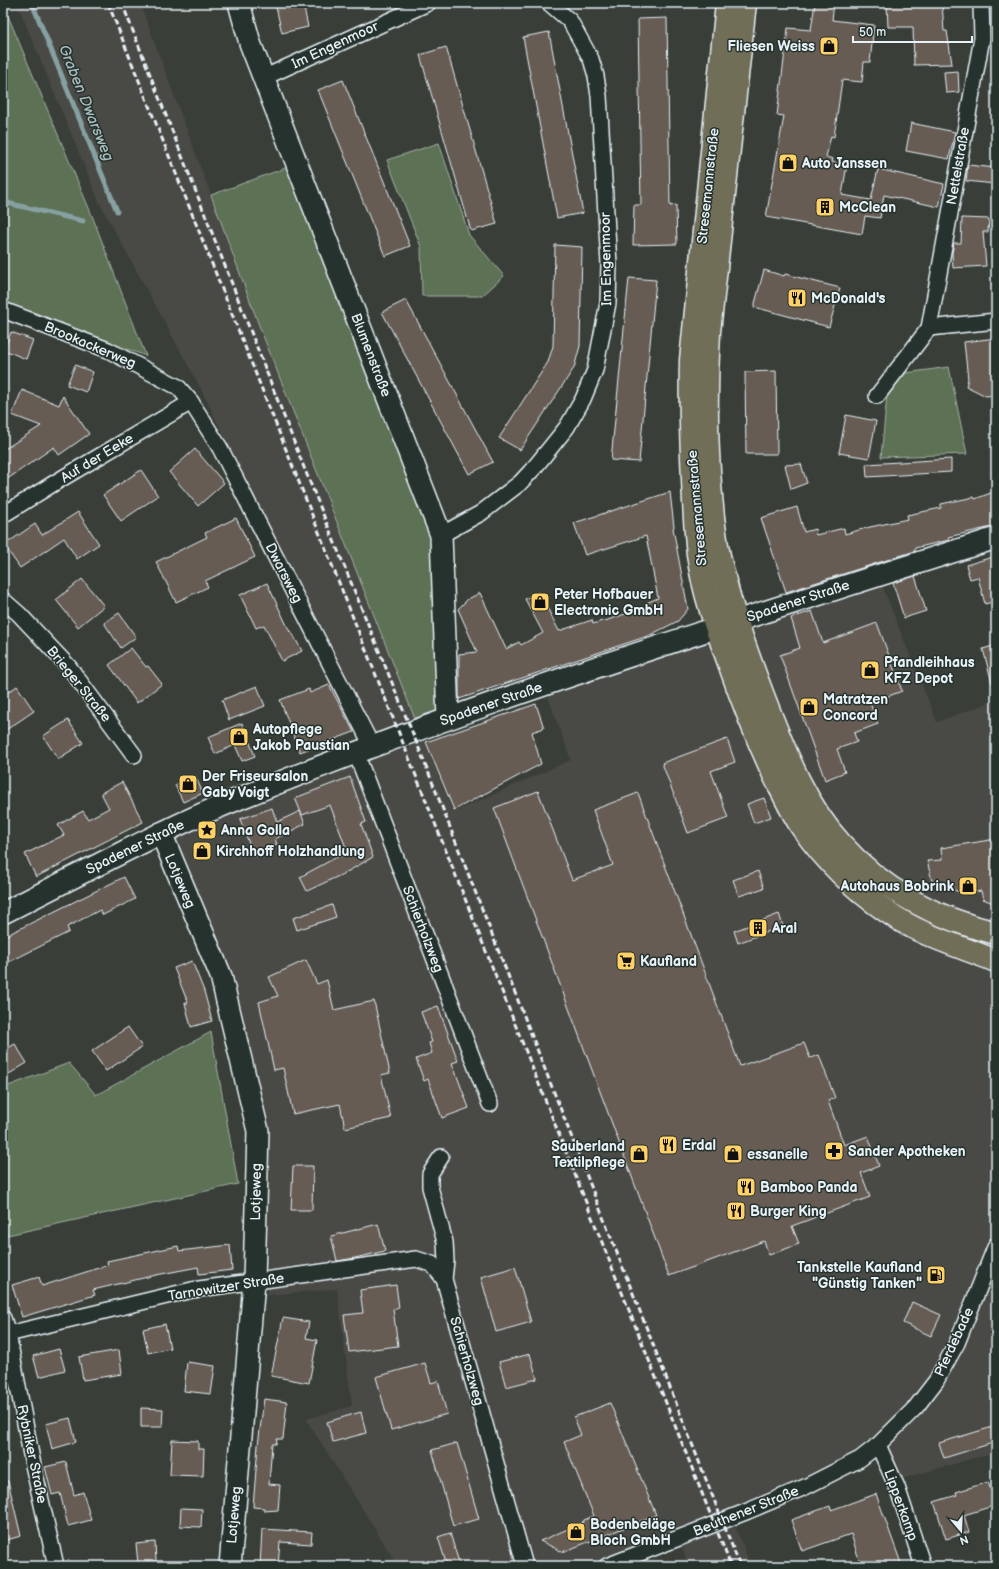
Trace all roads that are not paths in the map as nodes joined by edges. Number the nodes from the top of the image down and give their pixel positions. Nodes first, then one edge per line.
1 (239, 3) edge
2 (428, 3) edge
3 (549, 3) edge
4 (727, 3) edge
5 (745, 3) edge
6 (981, 3) edge
7 (263, 78) junction
8 (3, 310) edge
9 (996, 321) edge
10 (929, 328) junction
11 (877, 396) dead end
12 (191, 402) junction
13 (3, 515) edge
14 (441, 535) junction
15 (996, 538) edge
16 (3, 600) edge
17 (737, 621) junction
18 (717, 627) junction
19 (448, 718) junction
20 (364, 750) junction
21 (134, 755) dead end
22 (161, 833) junction
23 (3, 913) edge
24 (996, 933) edge
25 (988, 958) edge
26 (996, 971) edge
27 (490, 1104) dead end
28 (441, 1157) dead end
29 (996, 1245) edge
30 (444, 1279) junction
31 (254, 1282) junction
32 (3, 1318) edge
33 (6, 1335) edge
34 (878, 1445) junction
35 (56, 1566) edge
36 (230, 1566) edge
37 (525, 1566) edge
38 (608, 1566) edge
39 (923, 1566) edge

1 - 7 street, Blumenstraße
2 - 7 street, Im Engenmoor
3 - 14 street, Im Engenmoor
4 - 18 main road, Stresemannstraße
5 - 17 main road, Stresemannstraße
6 - 10 street, Nettelstraße
7 - 14 street, Blumenstraße
8 - 12 street, Brookackerweg
9 - 10 street
10 - 11 street, Nettelstraße
12 - 13 street, Auf der Eeke
12 - 20 street, Dwarsweg
14 - 19 street, Blumenstraße
15 - 17 street, Spadener Straße
16 - 21 street, Brieger Straße
17 - 18 street, Spadener Straße
17 - 24 main road, Stresemannstraße
18 - 19 street, Spadener Straße
18 - 25 main road, Stresemannstraße
19 - 20 street, Spadener Straße
20 - 22 street, Spadener Straße
20 - 27 street, Schierholzweg
22 - 23 street, Spadener Straße
22 - 31 street, Lotjeweg
25 - 26 street
28 - 30 street, Schierholzweg
29 - 34 street, Pferdebade
30 - 31 street, Tarnowitzer Straße
30 - 37 street, Schierholzweg
31 - 33 street, Tarnowitzer Straße
31 - 36 street, Lotjeweg
32 - 33 street, Rybniker Straße
33 - 35 street, Rybniker Straße
34 - 38 street, Beuthener Straße
34 - 39 street, Lipperkamp

